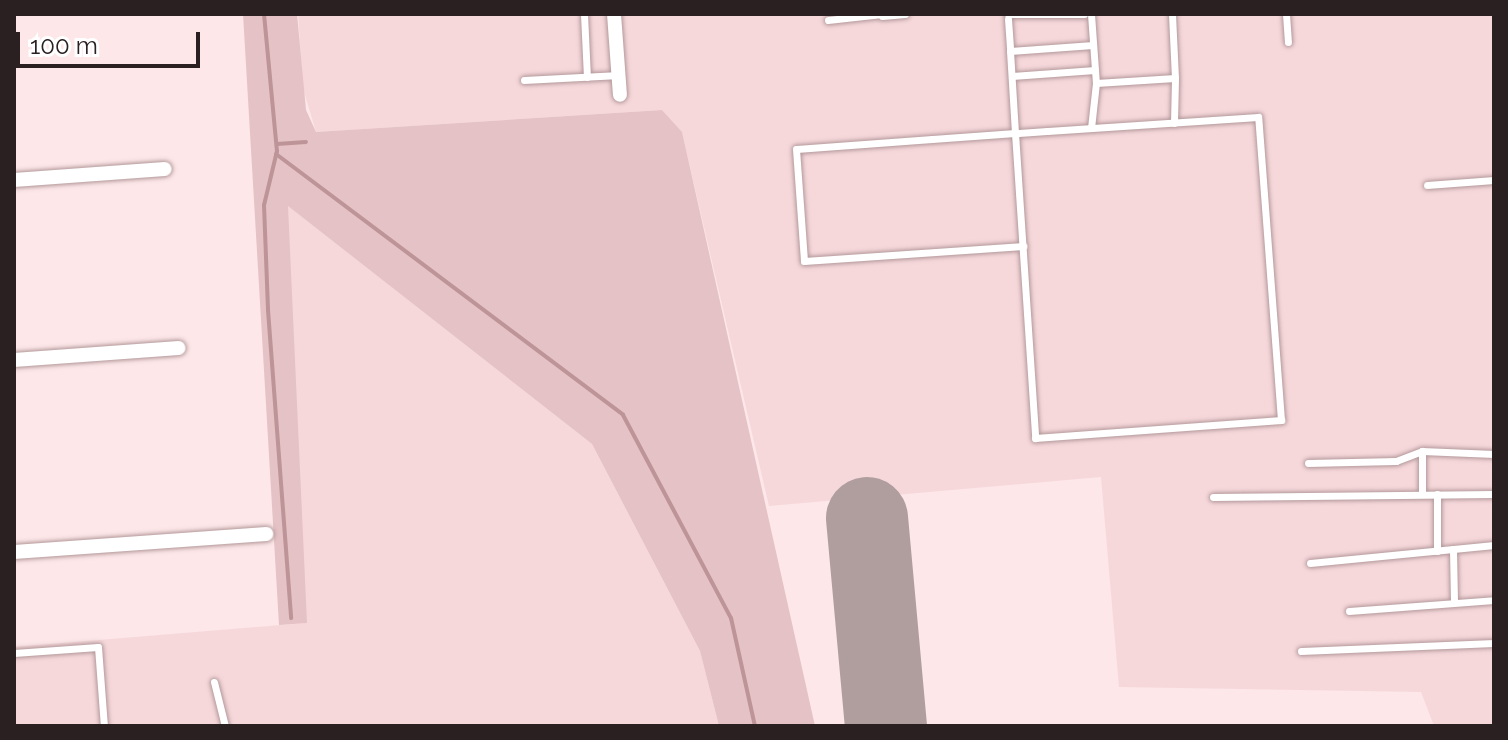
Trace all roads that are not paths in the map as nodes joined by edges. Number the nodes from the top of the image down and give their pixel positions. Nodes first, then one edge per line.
1 (584, 14) edge
2 (614, 14) edge
3 (905, 14) edge
4 (1084, 14) edge
5 (1091, 14) edge
6 (1172, 14) edge
7 (1286, 14) edge
8 (882, 15) edge
9 (1008, 17) edge
10 (828, 20) dead end
11 (1288, 42) dead end
12 (1093, 45) junction
13 (1010, 51) junction
14 (1095, 70) junction
15 (619, 75) junction
16 (1012, 76) junction
17 (587, 77) junction
18 (1175, 78) junction
19 (524, 80) dead end
20 (1096, 83) junction
21 (620, 95) dead end
22 (1174, 123) junction
23 (1091, 128) junction
24 (1015, 133) junction
25 (165, 169) dead end
26 (14, 180) edge
27 (1494, 180) edge
28 (1427, 185) dead end
29 (1023, 246) junction
30 (179, 348) dead end
31 (14, 360) edge
32 (1422, 451) junction
33 (1494, 454) edge
34 (1308, 463) dead end
35 (1422, 494) junction
36 (1437, 494) junction
37 (1494, 494) edge
38 (1213, 497) dead end
39 (266, 534) dead end
40 (1494, 545) edge
41 (1453, 549) junction
42 (1437, 551) junction
43 (14, 552) edge
44 (1310, 563) dead end
45 (1494, 600) edge
46 (1454, 601) junction
47 (1349, 611) dead end
48 (1494, 643) edge
49 (1301, 651) dead end
50 (14, 653) edge
51 (214, 682) dead end
52 (104, 726) edge
53 (225, 726) edge

1 - 17 lane
2 - 15 street
3 - 8 lane
4 - 9 lane
5 - 12 lane
6 - 18 lane
7 - 11 lane
8 - 10 lane
9 - 13 lane
12 - 13 lane
12 - 14 lane
13 - 16 lane
14 - 16 lane
14 - 20 lane
15 - 17 lane
15 - 21 street
16 - 24 lane
17 - 19 lane
18 - 20 lane
18 - 22 lane
20 - 23 lane
22 - 23 lane
22 - 29 lane
23 - 24 lane
24 - 29 lane
24 - 29 lane
25 - 26 street
27 - 28 lane
30 - 31 street
32 - 33 lane
32 - 34 lane
32 - 35 lane
35 - 36 lane
35 - 38 lane
36 - 37 lane
36 - 42 lane
39 - 43 street
40 - 41 lane
41 - 42 lane
41 - 46 lane
42 - 44 lane
45 - 46 lane
46 - 47 lane
48 - 49 lane
50 - 52 lane
51 - 53 lane

